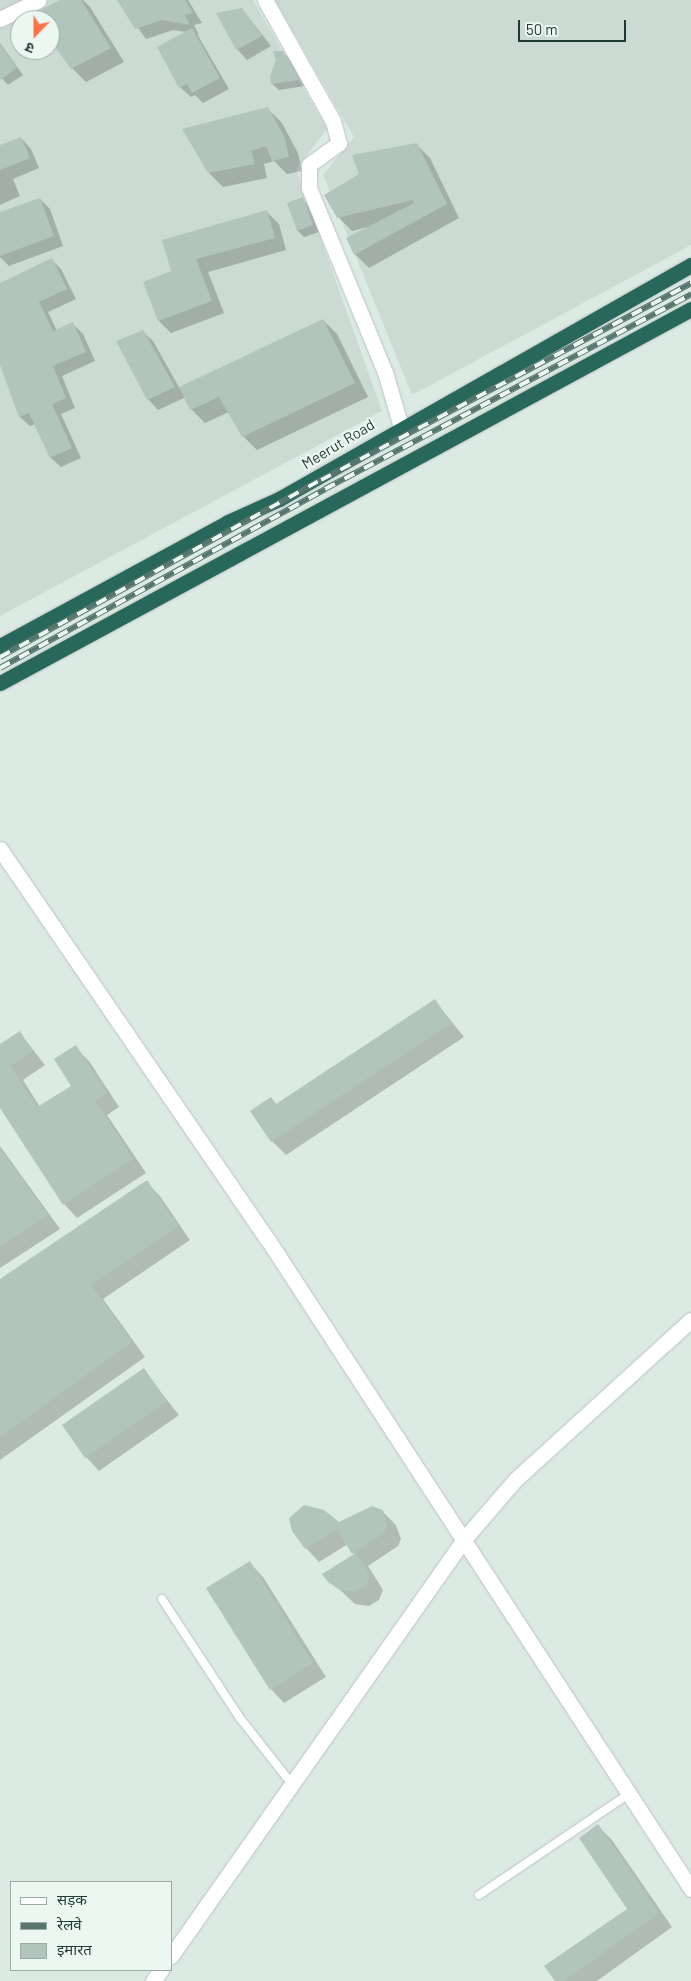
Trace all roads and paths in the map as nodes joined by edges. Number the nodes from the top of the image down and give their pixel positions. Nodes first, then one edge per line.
1 (38, 0) edge
2 (264, 0) edge
3 (6, 10) edge
4 (691, 265) edge
5 (691, 309) edge
6 (401, 427) junction
7 (0, 646) edge
8 (0, 683) edge
9 (0, 849) edge
10 (691, 1320) edge
11 (465, 1538) junction
12 (162, 1599) dead end
13 (292, 1784) junction
14 (629, 1794) junction
15 (691, 1889) edge
16 (479, 1894) dead end
17 (172, 1955) edge

1 - 3 street
2 - 6 street
4 - 6 highway, Meerut Road
5 - 8 highway
6 - 7 highway, Meerut Road
9 - 11 street
10 - 11 street
11 - 13 street
11 - 14 street
12 - 13 lane
13 - 17 street
14 - 15 street
14 - 16 lane

